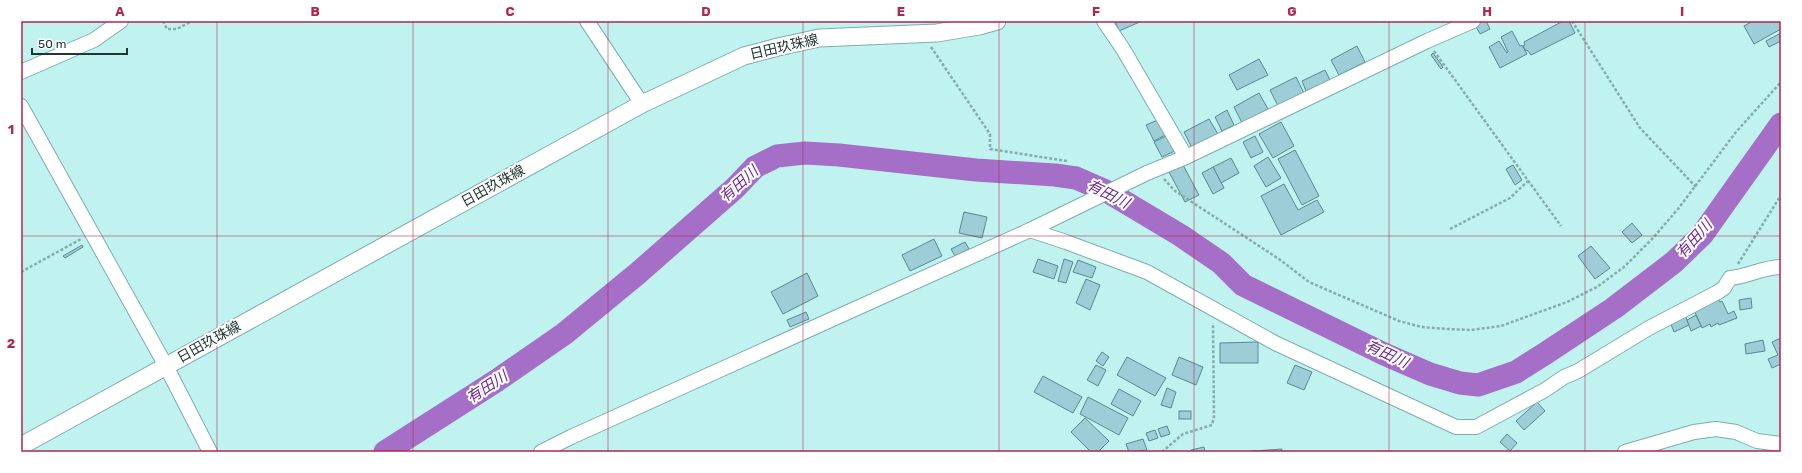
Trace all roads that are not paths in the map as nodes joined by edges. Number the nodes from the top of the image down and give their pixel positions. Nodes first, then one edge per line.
1 (121, 21) edge
2 (586, 21) edge
3 (997, 21) edge
4 (1104, 21) edge
5 (1473, 21) edge
6 (21, 72) edge
7 (642, 104) junction
8 (21, 106) edge
9 (1186, 157) junction
10 (1035, 228) junction
11 (1781, 267) edge
12 (166, 366) junction
13 (1781, 444) edge
14 (21, 446) edge
15 (210, 452) edge
16 (541, 452) edge
17 (1625, 452) edge

1 - 6 street
2 - 7 street
3 - 7 main road, 日田玖珠線
4 - 9 street
5 - 9 street
7 - 12 main road, 日田玖珠線
8 - 12 street
9 - 10 street
10 - 11 street
10 - 16 street
12 - 14 main road, 日田玖珠線
12 - 15 street
13 - 17 street

